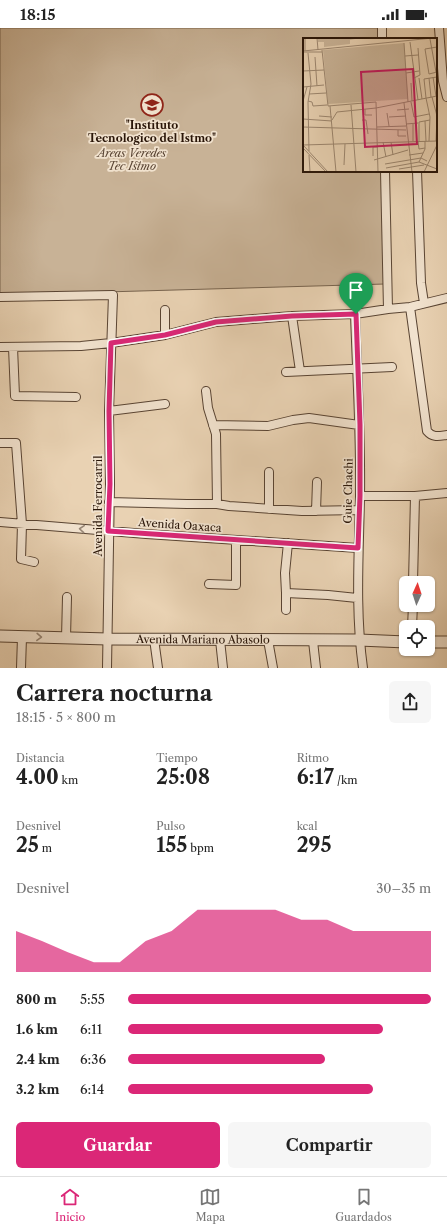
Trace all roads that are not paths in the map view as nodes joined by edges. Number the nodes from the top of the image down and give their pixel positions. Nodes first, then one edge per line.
1 (439, 28) edge
2 (441, 53) edge
3 (447, 98) edge
4 (386, 172) edge
5 (417, 172) edge
6 (0, 297) edge
7 (447, 298) edge
8 (424, 303) junction
9 (410, 307) junction
10 (388, 308) junction
11 (166, 310) dead end
12 (356, 314) junction
13 (292, 316) junction
14 (165, 335) junction
15 (111, 343) junction
16 (0, 347) edge
17 (14, 347) junction
18 (392, 367) dead end
19 (357, 369) junction
20 (300, 371) junction
21 (286, 372) dead end
22 (206, 391) dead end
23 (76, 397) dead end
24 (165, 404) dead end
25 (109, 411) junction
26 (213, 425) junction
27 (360, 425) junction
28 (447, 435) edge
29 (0, 443) edge
30 (269, 472) dead end
31 (317, 482) dead end
32 (447, 493) edge
33 (360, 496) junction
34 (415, 496) junction
35 (109, 502) junction
36 (217, 504) junction
37 (268, 509) junction
38 (360, 510) junction
39 (316, 511) junction
40 (0, 522) edge
41 (22, 524) junction
42 (108, 531) junction
43 (236, 540) junction
44 (288, 543) junction
45 (358, 548) junction
46 (34, 562) dead end
47 (413, 576) edge
48 (209, 584) dead end
49 (286, 593) junction
50 (67, 597) dead end
51 (357, 598) junction
52 (286, 610) dead end
53 (0, 636) edge
54 (22, 637) junction
55 (66, 638) junction
56 (108, 639) junction
57 (154, 639) junction
58 (220, 640) junction
59 (268, 640) junction
60 (314, 640) junction
61 (359, 640) junction
62 (399, 642) edge
63 (435, 642) edge
64 (447, 642) edge
65 (21, 668) edge
66 (107, 668) edge
67 (158, 668) edge
68 (223, 668) edge
69 (273, 668) edge
70 (316, 668) edge
71 (363, 668) edge

1 - 2 street
2 - 3 street
4 - 10 street
5 - 8 street
6 - 15 street, Avenida Ferrocarril
7 - 8 street
8 - 9 street
9 - 10 street
9 - 28 street
10 - 12 street
11 - 14 street
12 - 13 street
12 - 19 street, Guie Chachi
13 - 14 street
13 - 20 street
14 - 15 street
15 - 17 street
15 - 25 street, Avenida Ferrocarril
16 - 17 street
17 - 23 street
18 - 19 street
19 - 20 street
19 - 27 street, Guie Chachi
20 - 21 street
22 - 26 street
24 - 25 street
25 - 35 street, Avenida Ferrocarril
26 - 27 street
26 - 36 street
27 - 33 street, Guie Chachi
29 - 41 street
30 - 37 street
31 - 39 street
32 - 34 street
33 - 34 street
33 - 38 street, Guie Chachi
34 - 47 street
35 - 36 street
35 - 42 street, Avenida Ferrocarril
36 - 37 street
37 - 39 street
38 - 39 street
38 - 45 street, Guie Chachi
40 - 41 street, Avenida Oaxaca
42 -> 41 street, Avenida Oaxaca
41 - 46 street
42 - 43 street, Avenida Oaxaca
42 - 56 street, Avenida Ferrocarril
43 - 44 street, Avenida Oaxaca
43 - 48 street
44 - 45 street, Avenida Oaxaca
44 - 49 street
45 - 51 street, Guie Chachi
49 - 51 street
49 - 52 street
50 - 55 street
51 - 61 street, Guie Chachi
53 - 54 street, Avenida Mariano Abasolo
54 -> 55 street, Avenida Mariano Abasolo
54 - 65 street
55 - 56 street, Avenida Mariano Abasolo
56 - 57 street, Avenida Mariano Abasolo
56 - 66 street, Avenida Ferrocarril
57 - 58 street, Avenida Mariano Abasolo
57 - 67 street
58 - 59 street, Avenida Mariano Abasolo
58 - 68 street
59 - 60 street, Avenida Mariano Abasolo
59 - 69 street
60 - 61 street, Avenida Mariano Abasolo
60 - 70 street
61 - 62 street, Avenida Mariano Abasolo
61 - 71 street, Guie Chachi
63 - 64 street

